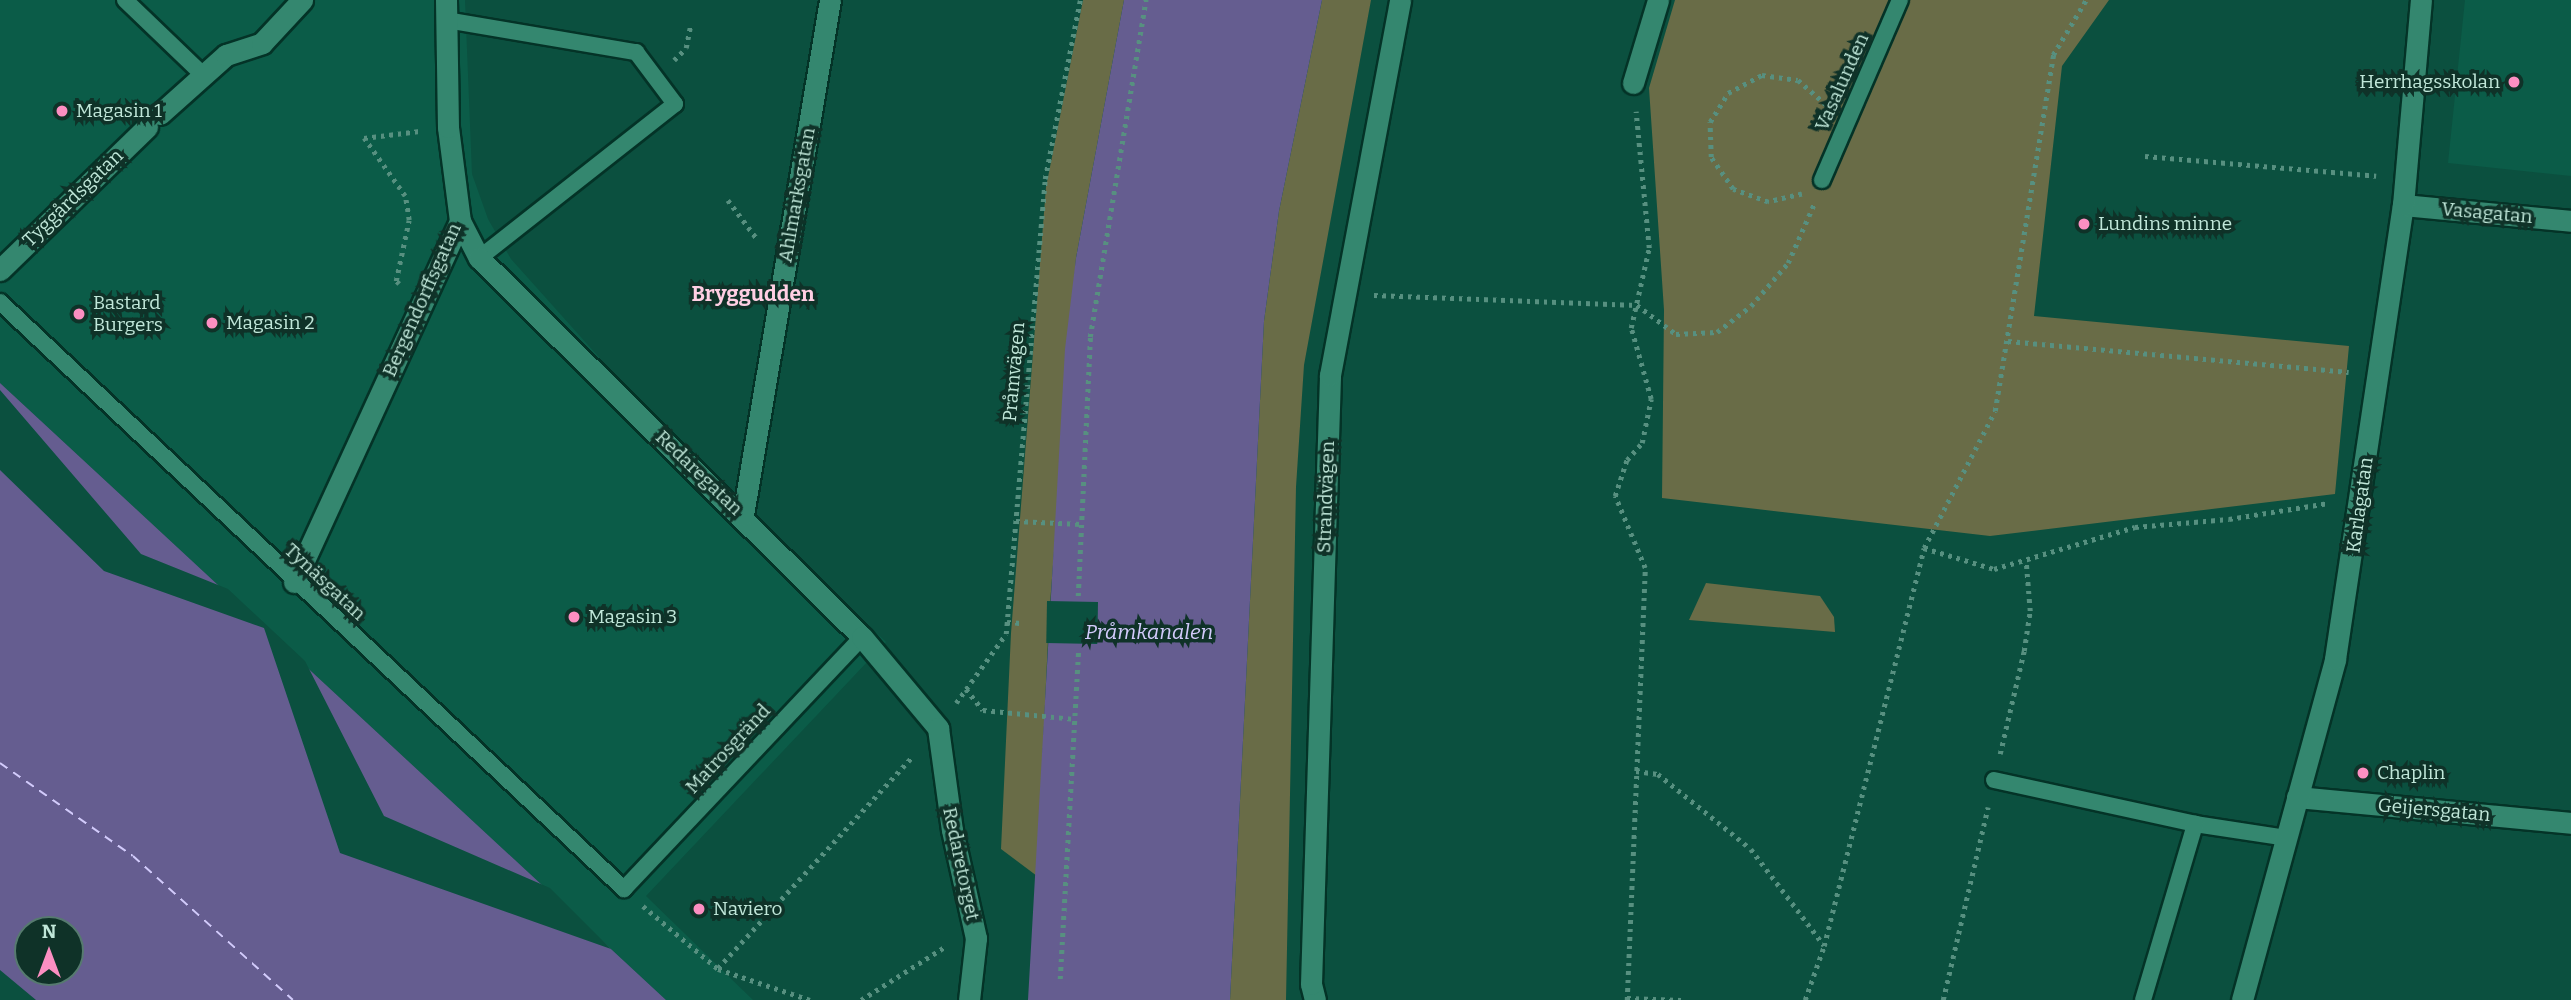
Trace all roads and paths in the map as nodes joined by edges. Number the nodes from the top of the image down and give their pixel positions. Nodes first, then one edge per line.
1 (125, 0) edge
2 (302, 0) edge
3 (830, 0) edge
4 (1080, 0) edge
5 (1146, 0) edge
6 (1401, 0) edge
7 (1658, 0) edge
8 (1900, 0) edge
9 (2086, 0) edge
10 (2421, 0) edge
11 (446, 10) edge
12 (690, 27) dead end
13 (201, 73) junction
14 (656, 78) junction
15 (1633, 83) joint
16 (448, 127) junction
17 (1837, 144) junction
18 (2145, 156) dead end
19 (2384, 177) dead end
20 (1822, 180) junction
21 (729, 200) dead end
22 (2403, 205) junction
23 (460, 221) junction
24 (2571, 221) edge
25 (479, 258) junction
26 (0, 270) edge
27 (783, 275) junction
28 (1345, 294) junction
29 (424, 299) junction
30 (0, 302) edge
31 (1637, 305) junction
32 (2008, 341) junction
33 (2376, 374) junction
34 (2362, 498) junction
35 (743, 514) junction
36 (1015, 521) junction
37 (1081, 524) junction
38 (1924, 548) junction
39 (294, 582) junction
40 (1078, 596) dead end
41 (1007, 622) junction
42 (1020, 623) dead end
43 (862, 637) junction
44 (1078, 652) dead end
45 (966, 689) junction
46 (1074, 719) junction
47 (938, 729) junction
48 (1636, 771) junction
49 (1994, 780) dead end
50 (2297, 797) junction
51 (2571, 823) edge
52 (2195, 824) junction
53 (2286, 838) junction
54 (624, 889) junction
55 (976, 938) junction
56 (1825, 946) junction
57 (718, 968) junction
58 (1060, 979) dead end
59 (1627, 999) edge
60 (810, 1000) edge
61 (861, 1000) edge
62 (969, 1000) edge
63 (1315, 1000) edge
64 (1681, 1000) edge
65 (1805, 1000) edge
66 (2143, 1000) edge
67 (2242, 1000) edge

1 - 13 lane
2 - 13 street, Tyggårdsgatan
3 - 27 street, Ahlmarksgatan
4 - 36 path, Pråmvägen
5 - 37 path
6 - 28 street, Strandvägen
7 - 15 street
8 - 17 lane, Vasalunden
9 - 32 path
10 - 22 street, Karlagatan
11 - 14 lane
11 - 16 street, Bergendorffsgatan
12 - 14 path
13 - 26 street, Tyggårdsgatan
14 - 25 lane
15 - 31 path
16 - 23 street, Bergendorffsgatan
16 - 29 path
17 - 20 lane, Vasalunden
17 - 20 path
18 - 19 path
20 - 31 path
21 - 27 path
22 - 24 street, Vasagatan
22 - 33 street, Karlagatan
23 - 25 street, Redaregatan
23 - 29 street, Bergendorffsgatan
25 - 35 street, Redaregatan
27 - 35 street, Ahlmarksgatan
28 - 31 path
28 - 63 street, Strandvägen
29 - 39 street, Bergendorffsgatan
30 - 39 lane, Tynäsgatan
31 - 48 path
32 - 33 path
32 - 38 path
33 - 34 street, Karlagatan
34 - 38 path
34 - 50 street, Karlagatan
35 - 43 street, Redaregatan
36 - 37 path
36 - 41 path, Pråmvägen
37 - 40 path
38 - 56 path
39 - 54 lane, Tynäsgatan
41 - 42 path
41 - 45 path, Pråmvägen
43 - 47 street, Redaregatan
43 - 54 lane, Matrosgränd
44 - 46 path
45 - 46 path
45 - 47 path, Pråmvägen
46 - 58 path
47 - 55 street, Redaretorget
47 - 57 path, Pråmvägen
48 - 56 path
48 - 59 path
49 - 52 lane
50 - 51 street, Geijersgatan
50 - 53 street, Karlagatan
52 - 53 lane
52 - 66 lane
53 - 67 street, Karlagatan
54 - 57 path
55 - 61 path
55 - 62 street, Redaretorget
56 - 65 path
57 - 60 path
59 - 64 path

